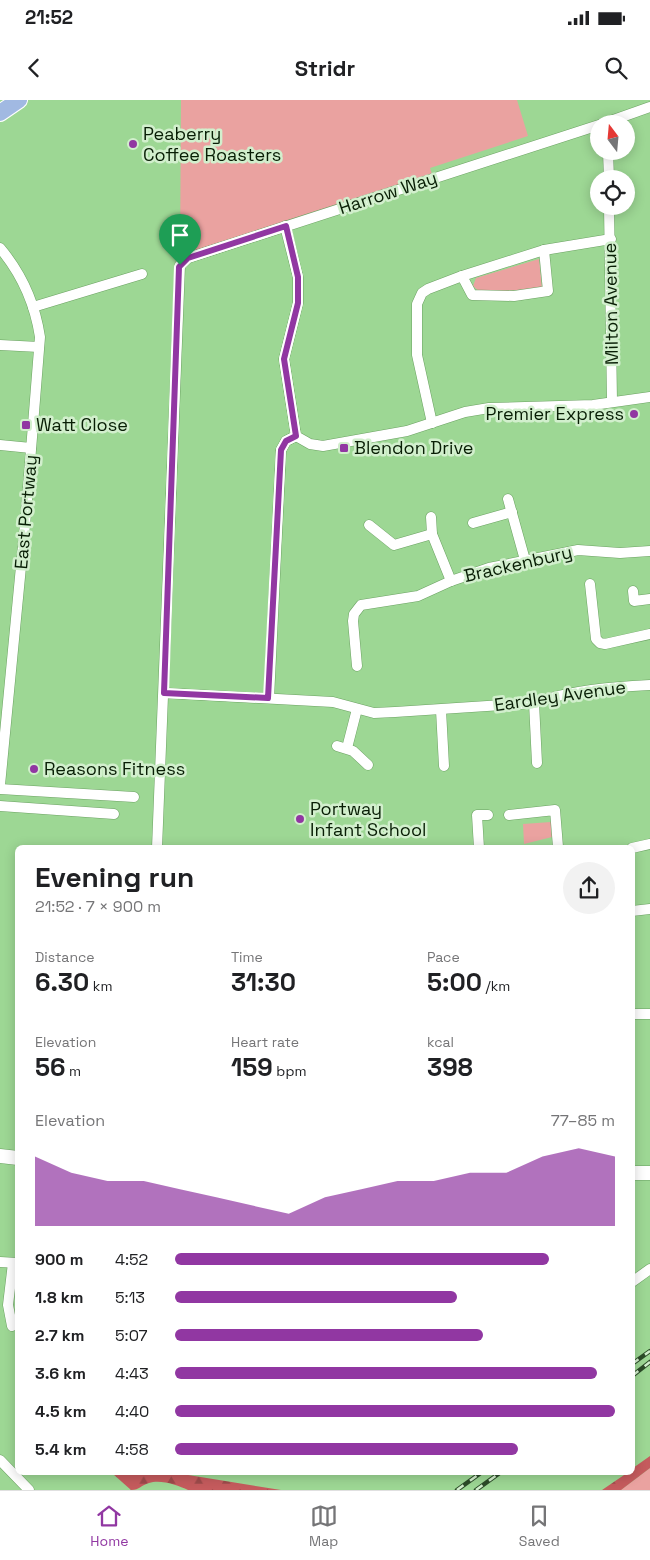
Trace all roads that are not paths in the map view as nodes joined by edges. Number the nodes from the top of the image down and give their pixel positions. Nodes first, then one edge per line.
1 (19, 100) edge
2 (650, 107) edge
3 (0, 112) edge
4 (628, 115) edge
5 (590, 128) edge
6 (610, 215) edge
7 (286, 226) junction
8 (611, 239) junction
9 (0, 248) edge
10 (544, 250) junction
11 (142, 274) dead end
12 (462, 276) junction
13 (33, 307) junction
14 (0, 345) edge
15 (39, 347) junction
16 (650, 397) edge
17 (612, 401) junction
18 (432, 423) junction
19 (296, 436) junction
20 (0, 445) edge
21 (31, 448) junction
22 (508, 499) dead end
23 (512, 512) junction
24 (431, 517) dead end
25 (473, 522) dead end
26 (369, 525) dead end
27 (432, 534) junction
28 (650, 551) edge
29 (525, 560) junction
30 (451, 581) junction
31 (590, 584) dead end
32 (633, 591) dead end
33 (650, 599) edge
34 (650, 634) edge
35 (357, 666) dead end
36 (650, 685) edge
37 (164, 693) junction
38 (268, 698) junction
39 (534, 703) junction
40 (357, 710) junction
41 (441, 710) junction
42 (538, 762) dead end
43 (368, 765) dead end
44 (444, 766) dead end
45 (0, 787) edge
46 (134, 797) dead end
47 (0, 806) edge
48 (114, 814) dead end
49 (488, 815) dead end
50 (510, 815) dead end
51 (650, 844) edge
52 (157, 845) edge
53 (479, 845) edge
54 (557, 845) edge
55 (635, 847) edge
56 (650, 909) edge
57 (635, 911) edge
58 (635, 1014) edge
59 (650, 1014) edge
60 (0, 1156) edge
61 (15, 1158) edge
62 (635, 1173) edge
63 (650, 1173) edge
64 (0, 1262) edge
65 (15, 1263) edge
66 (650, 1268) edge
67 (635, 1280) edge
68 (15, 1325) edge
69 (0, 1328) edge
70 (0, 1460) edge
71 (15, 1470) edge
72 (18, 1475) edge
73 (29, 1490) edge

1 - 3 main road
2 - 4 street, Harrow Way
5 - 7 street, Harrow Way
6 - 8 street, Milton Avenue
7 - 19 street
7 - 37 street, Harrow Way
8 - 10 street
8 - 17 street, Milton Avenue
9 - 13 street, East Portway
10 - 12 street
10 - 12 street
11 - 13 street
12 - 18 street
13 - 15 street, East Portway
14 - 15 street
15 - 21 street, East Portway
16 - 17 street
17 - 18 street
18 - 19 street
19 - 38 street
20 - 21 street
21 - 45 street, East Portway
22 - 23 street
23 - 25 street
23 - 29 street
24 - 27 street
26 - 27 street
27 - 30 street
28 - 29 street, Brackenbury
29 - 30 street, Brackenbury
30 - 35 street, Brackenbury
31 - 34 street
32 - 33 street
36 - 39 street, Eardley Avenue
37 - 38 street, Eardley Avenue
37 - 52 street
38 - 40 street, Eardley Avenue
39 - 41 street, Eardley Avenue
39 - 42 street
40 - 41 street, Eardley Avenue
40 - 43 street
41 - 44 street
45 - 46 street
47 - 48 street
49 - 53 street
50 - 54 street
51 - 55 street
56 - 57 street
58 - 59 street
60 - 61 main road
62 - 63 main road
64 - 65 street
65 - 68 street
66 - 67 street
68 - 69 street
70 - 71 street
72 - 73 street

